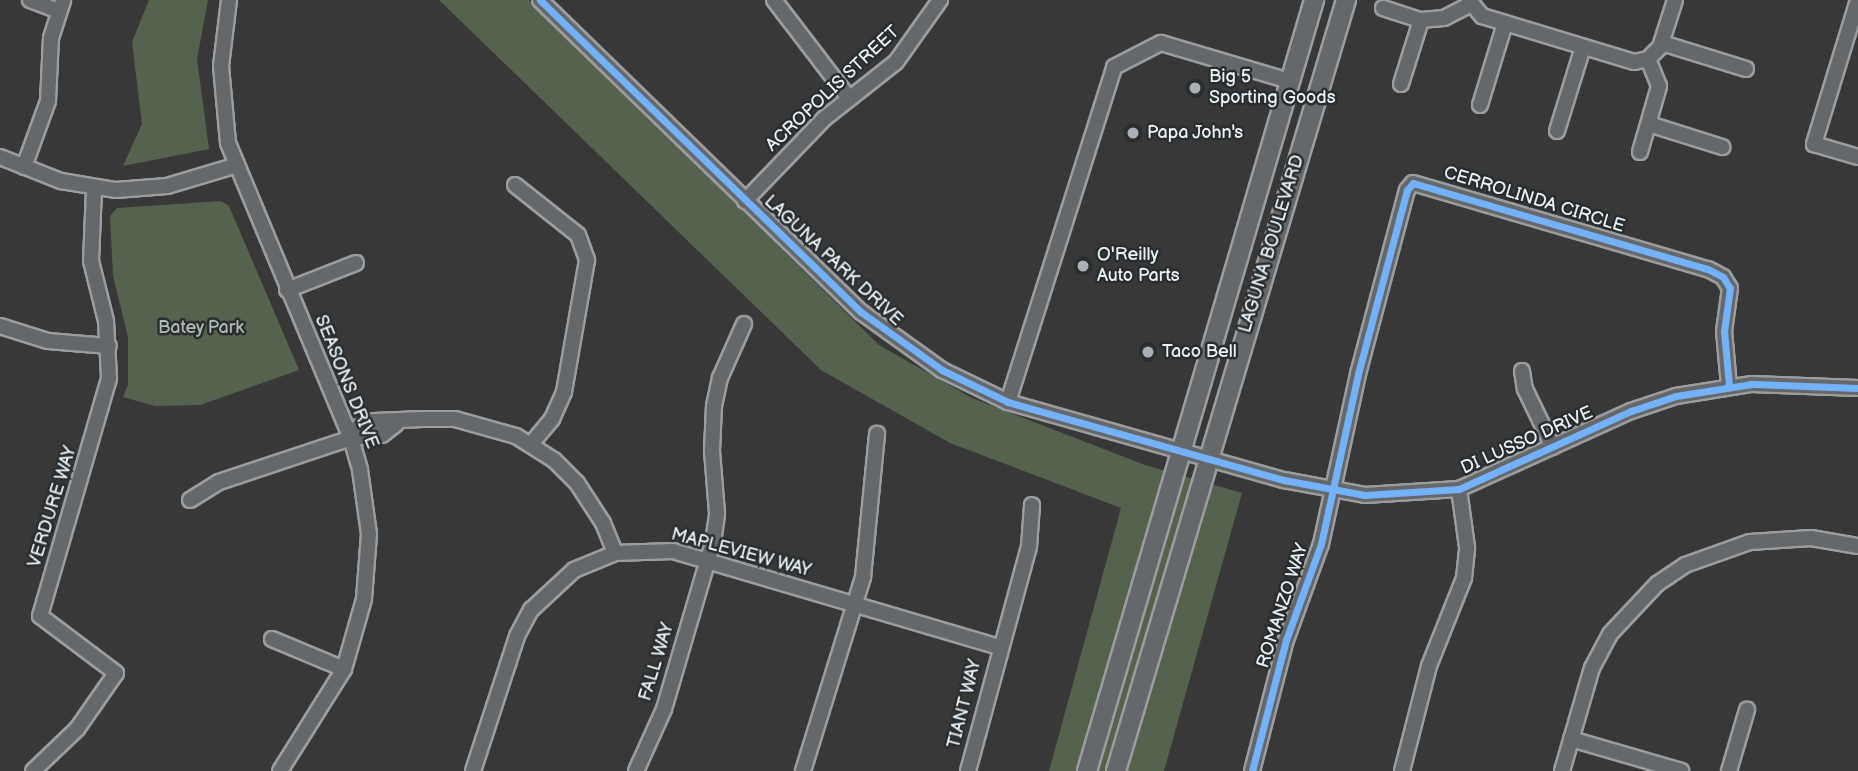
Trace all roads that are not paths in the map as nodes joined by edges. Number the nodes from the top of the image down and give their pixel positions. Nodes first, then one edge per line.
1 (30, 0) edge
2 (229, 0) edge
3 (540, 0) edge
4 (774, 0) edge
5 (940, 0) edge
6 (1314, 0) edge
7 (1346, 0) edge
8 (1675, 0) edge
9 (1858, 0) edge
10 (1470, 2) edge
11 (60, 6) edge
12 (1383, 8) dead end
13 (1421, 20) junction
14 (1505, 23) junction
15 (1662, 43) junction
16 (1583, 47) junction
17 (1648, 59) junction
18 (1746, 69) dead end
19 (1289, 81) junction
20 (1401, 84) dead end
21 (849, 98) junction
22 (1480, 105) dead end
23 (1649, 124) junction
24 (1557, 131) dead end
25 (1722, 147) dead end
26 (1640, 152) dead end
27 (0, 157) edge
28 (1858, 157) edge
29 (234, 166) junction
30 (23, 167) junction
31 (515, 185) dead end
32 (94, 188) junction
33 (745, 201) junction
34 (356, 262) dead end
35 (287, 290) junction
36 (744, 324) dead end
37 (0, 326) edge
38 (109, 346) junction
39 (1522, 371) dead end
40 (1728, 386) junction
41 (1858, 388) edge
42 (1008, 402) junction
43 (877, 434) dead end
44 (351, 438) junction
45 (531, 444) junction
46 (1553, 447) junction
47 (1181, 449) junction
48 (1208, 457) junction
49 (1459, 489) junction
50 (1331, 490) junction
51 (190, 500) dead end
52 (1032, 505) dead end
53 (1858, 546) edge
54 (615, 553) junction
55 (708, 561) junction
56 (856, 605) junction
57 (272, 639) dead end
58 (999, 647) junction
59 (344, 669) junction
60 (1747, 710) dead end
61 (1571, 739) junction
62 (33, 771) edge
63 (281, 771) edge
64 (473, 771) edge
65 (636, 771) edge
66 (803, 771) edge
67 (968, 771) edge
68 (1087, 771) edge
69 (1116, 771) edge
70 (1252, 771) edge
71 (1402, 771) edge
72 (1562, 771) edge
73 (1681, 771) edge
74 (1729, 771) edge

1 - 11 street
2 - 29 street, SEASONS DRIVE
3 - 33 street, LAGUNA PARK DRIVE
4 - 21 street
5 - 21 street, ACROPOLIS STREET
6 - 19 main road, LAGUNA BOULEVARD
7 - 48 main road, LAGUNA BOULEVARD
8 - 15 street
9 - 28 street
10 - 13 street
10 - 14 street
11 - 30 street
12 - 13 street
13 - 20 street
14 - 16 street
14 - 22 street
15 - 17 street
15 - 18 street
16 - 17 street
16 - 24 street
17 - 23 street
19 - 42 street
19 - 47 main road, LAGUNA BOULEVARD
21 - 33 street, ACROPOLIS STREET
23 - 25 street
23 - 26 street
27 - 30 street
29 - 32 street
29 - 35 street, SEASONS DRIVE
30 - 32 street
31 - 45 street
32 - 38 street, VERDURE WAY
33 - 42 street, LAGUNA PARK DRIVE
34 - 35 street
35 - 44 street, SEASONS DRIVE
36 - 55 street, FALL WAY
37 - 38 street
38 - 62 street, VERDURE WAY
39 - 46 street
40 - 41 street, DI LUSSO DRIVE
40 - 46 street, DI LUSSO DRIVE
40 - 50 street, CERROLINDA CIRCLE
42 - 47 street, LAGUNA PARK DRIVE
43 - 56 street
44 - 45 street
44 - 51 street
44 - 59 street, SEASONS DRIVE
45 - 54 street
46 - 49 street, DI LUSSO DRIVE
47 - 48 street, LAGUNA PARK DRIVE
47 - 68 main road, LAGUNA BOULEVARD
48 - 50 street, DI LUSSO DRIVE
48 - 69 main road, LAGUNA BOULEVARD
49 - 50 street, DI LUSSO DRIVE
49 - 71 street
50 - 70 street, ROMANZO WAY
52 - 58 street, TIANT WAY
53 - 61 street
54 - 55 street, MAPLEVIEW WAY
54 - 64 street, MAPLEVIEW WAY
55 - 56 street, MAPLEVIEW WAY
55 - 65 street, FALL WAY
56 - 58 street, MAPLEVIEW WAY
56 - 66 street
57 - 59 street
58 - 67 street, TIANT WAY
59 - 63 street, SEASONS DRIVE
60 - 74 street
61 - 72 street
61 - 73 street

